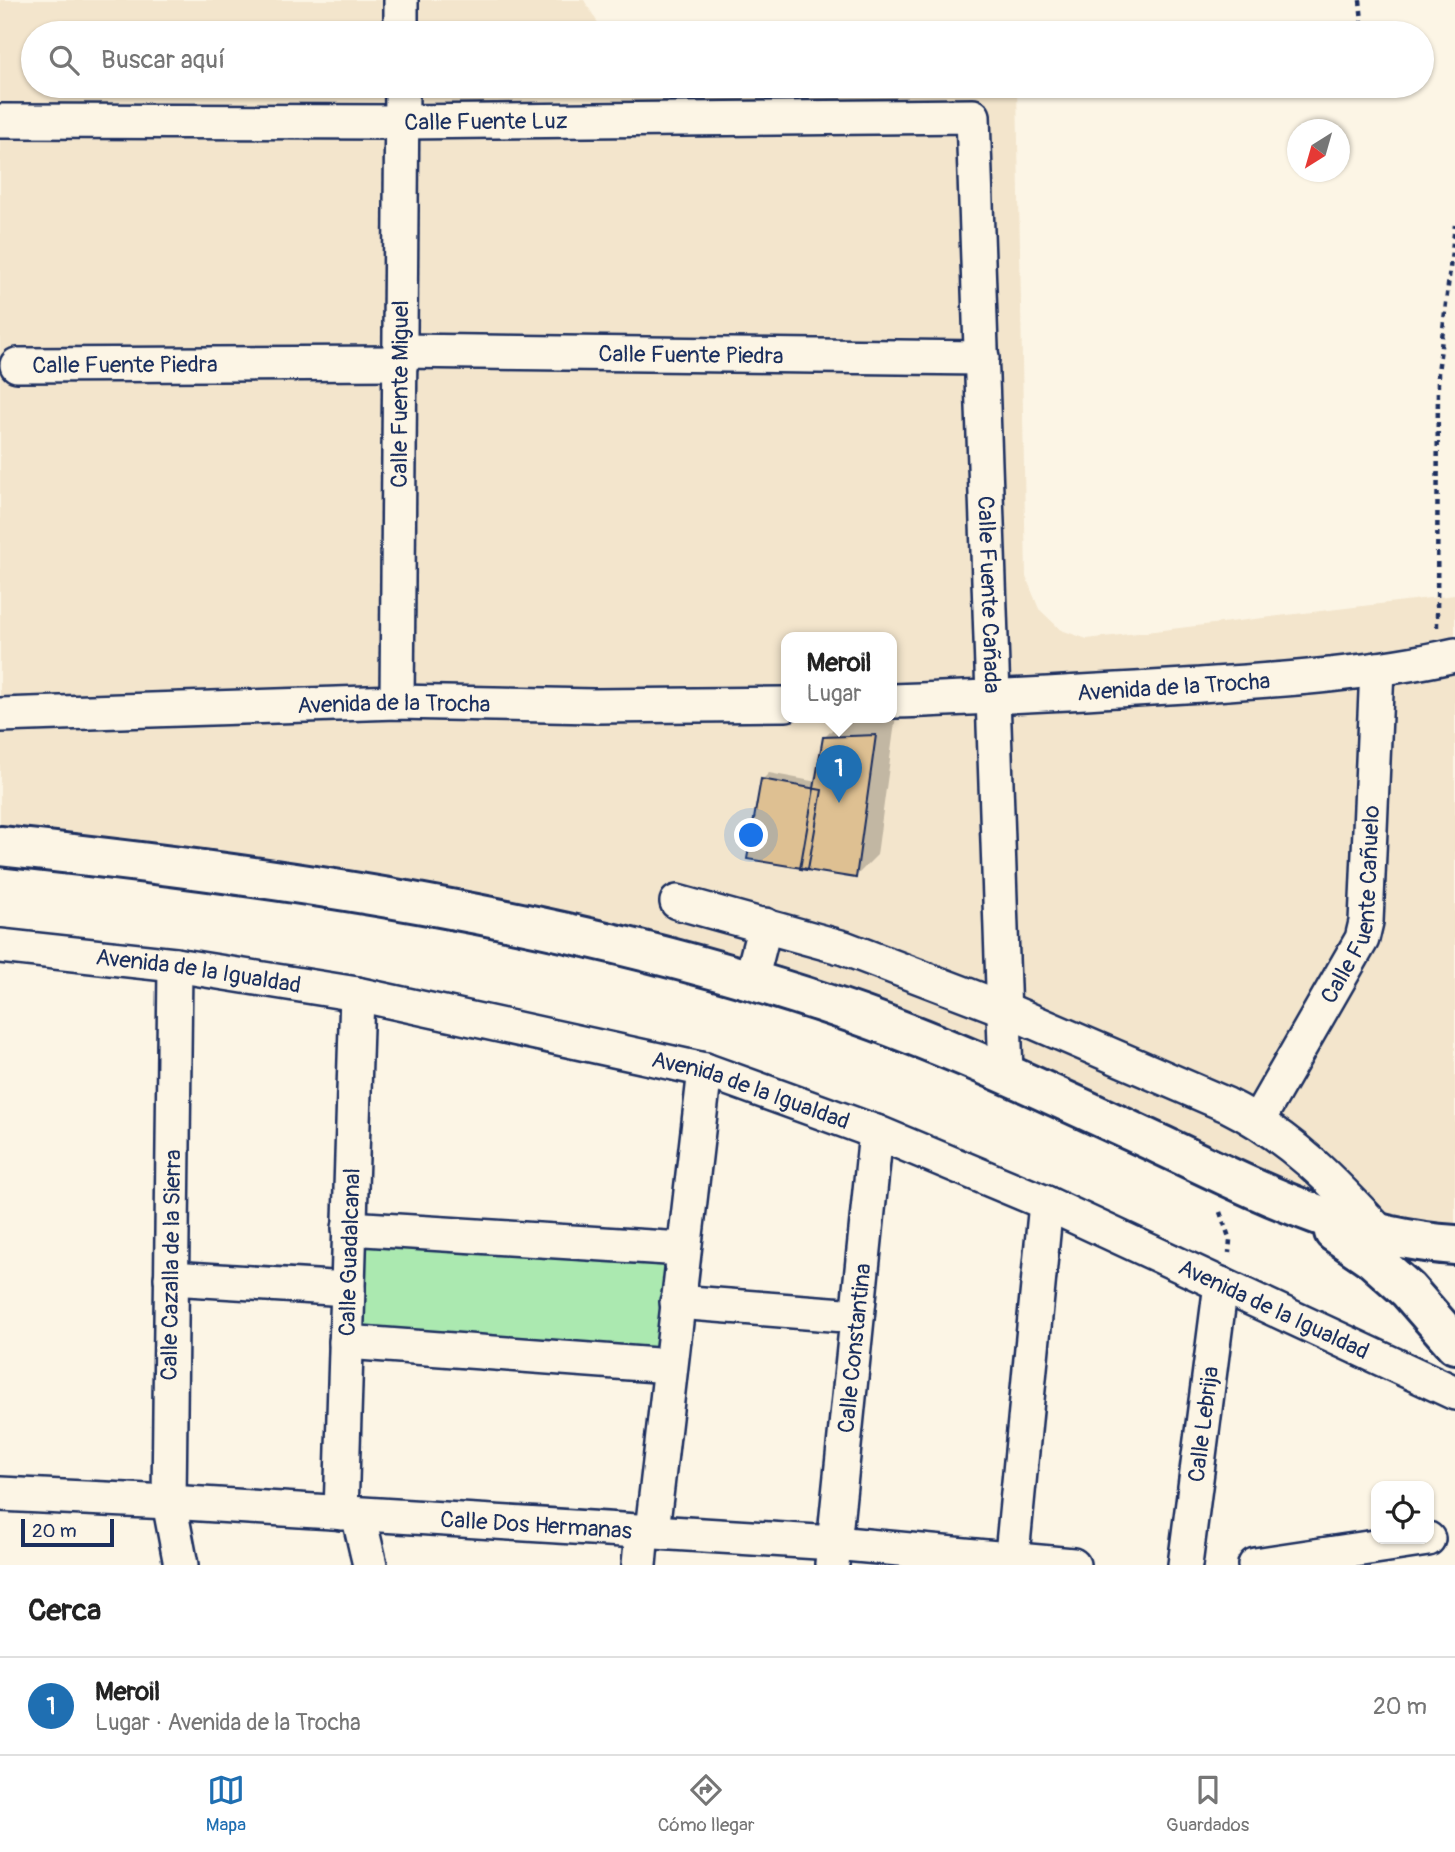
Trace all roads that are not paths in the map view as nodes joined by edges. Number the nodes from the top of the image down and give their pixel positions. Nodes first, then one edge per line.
1 (401, 0) edge
2 (401, 21) edge
3 (402, 98) edge
4 (973, 116) joint
5 (0, 121) edge
6 (403, 121) junction
7 (401, 357) junction
8 (982, 358) junction
9 (17, 365) dead end
10 (1446, 657) edge
11 (1377, 669) junction
12 (993, 698) junction
13 (897, 701) edge
14 (397, 702) junction
15 (781, 704) edge
16 (0, 715) edge
17 (0, 846) edge
18 (677, 902) dead end
19 (765, 925) junction
20 (0, 946) edge
21 (175, 965) junction
22 (751, 980) junction
23 (357, 994) junction
24 (1004, 1009) junction
25 (705, 1070) junction
26 (1006, 1074) junction
27 (1258, 1120) junction
28 (876, 1132) junction
29 (1046, 1203) junction
30 (1300, 1209) junction
31 (349, 1228) junction
32 (1383, 1236) junction
33 (1455, 1245) edge
34 (683, 1249) junction
35 (171, 1278) junction
36 (1222, 1284) junction
37 (348, 1289) junction
38 (677, 1302) junction
39 (858, 1316) junction
40 (346, 1342) junction
41 (1455, 1344) edge
42 (670, 1366) junction
43 (1455, 1393) edge
44 (0, 1494) edge
45 (169, 1502) junction
46 (349, 1513) junction
47 (647, 1531) junction
48 (1455, 1535) edge
49 (1434, 1538) edge
50 (1396, 1544) edge
51 (833, 1554) edge
52 (1011, 1562) edge
53 (181, 1565) edge
54 (370, 1565) edge
55 (639, 1565) edge
56 (1073, 1565) edge
57 (1185, 1565) edge
58 (1255, 1565) edge

1 - 2 street
3 - 6 street, Calle Fuente Miguel
4 - 6 street, Calle Fuente Luz
4 - 8 street, Calle Fuente Cañada
5 - 6 street, Calle Fuente Luz
6 - 7 street, Calle Fuente Miguel
7 - 8 street, Calle Fuente Piedra
7 - 9 street, Calle Fuente Piedra
7 - 14 street, Calle Fuente Miguel
8 - 12 street, Calle Fuente Cañada
10 - 11 street, Avenida de la Trocha
11 - 12 street, Avenida de la Trocha
11 - 27 street, Calle Fuente Cañuelo
12 - 13 street, Avenida de la Trocha
12 - 24 street, Calle Fuente Cañada
14 - 15 street, Avenida de la Trocha
14 - 16 street, Avenida de la Trocha
17 - 22 street
18 - 19 street
19 - 22 street
19 - 24 street
20 - 21 street, Avenida de la Igualdad
21 - 23 street, Avenida de la Igualdad
21 - 35 street, Calle Cazalla de la Sierra
22 - 26 street
23 - 25 street, Avenida de la Igualdad
23 - 31 street, Calle Guadalcanal
24 - 26 street, Calle Fuente Cañada
24 - 27 street
25 - 28 street, Avenida de la Igualdad
25 - 34 street
26 - 30 street
27 - 32 street
28 - 29 street, Avenida de la Igualdad
28 - 39 street, Calle Constantina
29 - 36 street, Avenida de la Igualdad
29 - 52 street
30 - 32 street
30 - 41 street
31 - 34 street
31 - 37 street, Calle Guadalcanal
32 - 33 street
34 - 38 street
35 - 37 street
35 - 45 street, Calle Cazalla de la Sierra
36 - 43 street, Avenida de la Igualdad
36 - 57 street, Calle Lebrija
37 - 40 street, Calle Guadalcanal
38 - 39 street
38 - 42 street
39 - 51 street, Calle Constantina
40 - 42 street
40 - 46 street, Calle Guadalcanal
42 - 47 street
44 - 45 street, Calle Dos Hermanas
45 - 46 street, Calle Dos Hermanas
45 - 53 street, Calle Cazalla de la Sierra
46 - 47 street, Calle Dos Hermanas
46 - 54 street, Calle Guadalcanal
47 - 51 street, Calle Dos Hermanas
47 - 55 street
48 - 49 street
50 - 58 street
51 - 52 street, Calle Dos Hermanas
52 - 56 street, Calle Dos Hermanas

